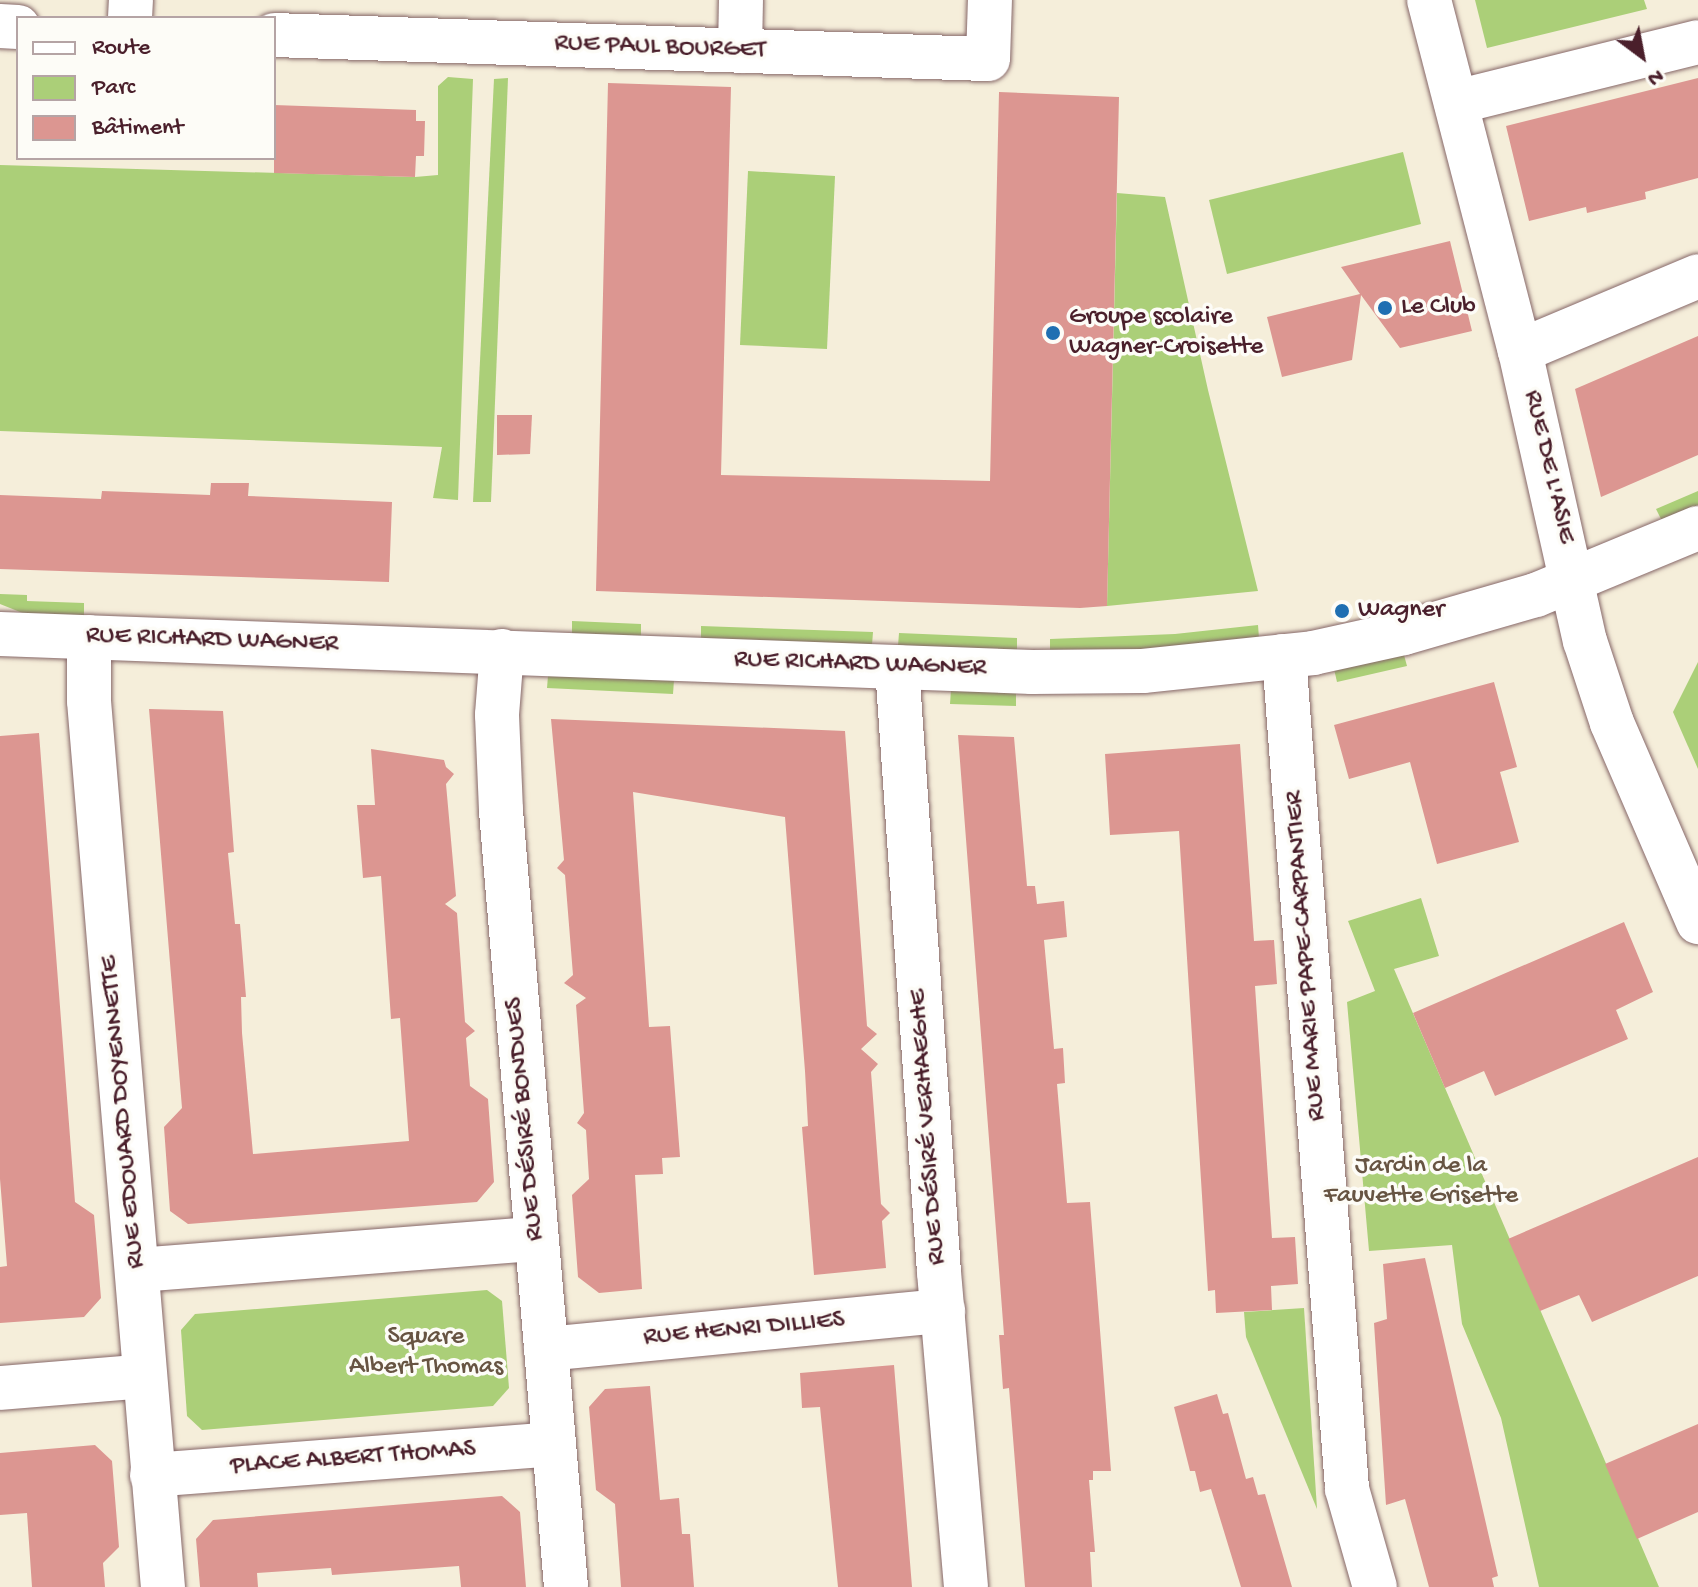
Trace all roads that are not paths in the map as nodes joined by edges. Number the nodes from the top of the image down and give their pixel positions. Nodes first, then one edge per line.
1 (741, 0) edge
2 (990, 0) edge
3 (1429, 0) edge
4 (276, 35) edge
5 (1698, 42) edge
6 (740, 51) junction
7 (1456, 102) junction
8 (1698, 276) edge
9 (1520, 351) junction
10 (1698, 528) edge
11 (1572, 581) junction
12 (0, 634) edge
13 (89, 637) junction
14 (502, 651) junction
15 (1284, 656) junction
16 (897, 667) junction
17 (1698, 922) edge
18 (536, 1239) junction
19 (138, 1270) junction
20 (943, 1311) junction
21 (546, 1349) junction
22 (145, 1376) junction
23 (0, 1388) edge
24 (553, 1444) junction
25 (152, 1475) junction
26 (163, 1587) edge
27 (566, 1587) edge
28 (966, 1587) edge
29 (1375, 1587) edge

1 - 6 street
2 - 6 street, RUE PAUL BOURGET
3 - 7 street, RUE DE L'ASIE
4 - 6 street, RUE PAUL BOURGET
5 - 7 street
7 - 9 street, RUE DE L'ASIE
8 - 9 street
9 - 11 street, RUE DE L'ASIE
10 - 11 street, RUE RICHARD WAGNER
11 - 15 street, RUE RICHARD WAGNER
11 - 17 street, RUE DE L'ASIE
12 - 13 street, RUE RICHARD WAGNER
13 - 14 street, RUE RICHARD WAGNER
13 - 19 street, RUE EDOUARD DOYENNETTE
14 - 16 street, RUE RICHARD WAGNER
14 - 18 street, RUE DÉSIRÉ BONDUES
15 - 16 street, RUE RICHARD WAGNER
15 - 29 street, RUE MARIE PAPE-CARPANTIER
16 - 20 street, RUE DÉSIRÉ VERHAEGHE
18 - 19 street
18 - 21 street, RUE DÉSIRÉ BONDUES
19 - 22 street, RUE EDOUARD DOYENNETTE
20 - 21 street, RUE HENRI DILLIES
20 - 28 street, RUE DÉSIRÉ VERHAEGHE
21 - 24 street, RUE DÉSIRÉ BONDUES
22 - 23 street
22 - 25 street, RUE EDOUARD DOYENNETTE
24 - 25 street, PLACE ALBERT THOMAS
24 - 27 street, RUE DÉSIRÉ BONDUES
25 - 26 street, RUE EDOUARD DOYENNETTE

